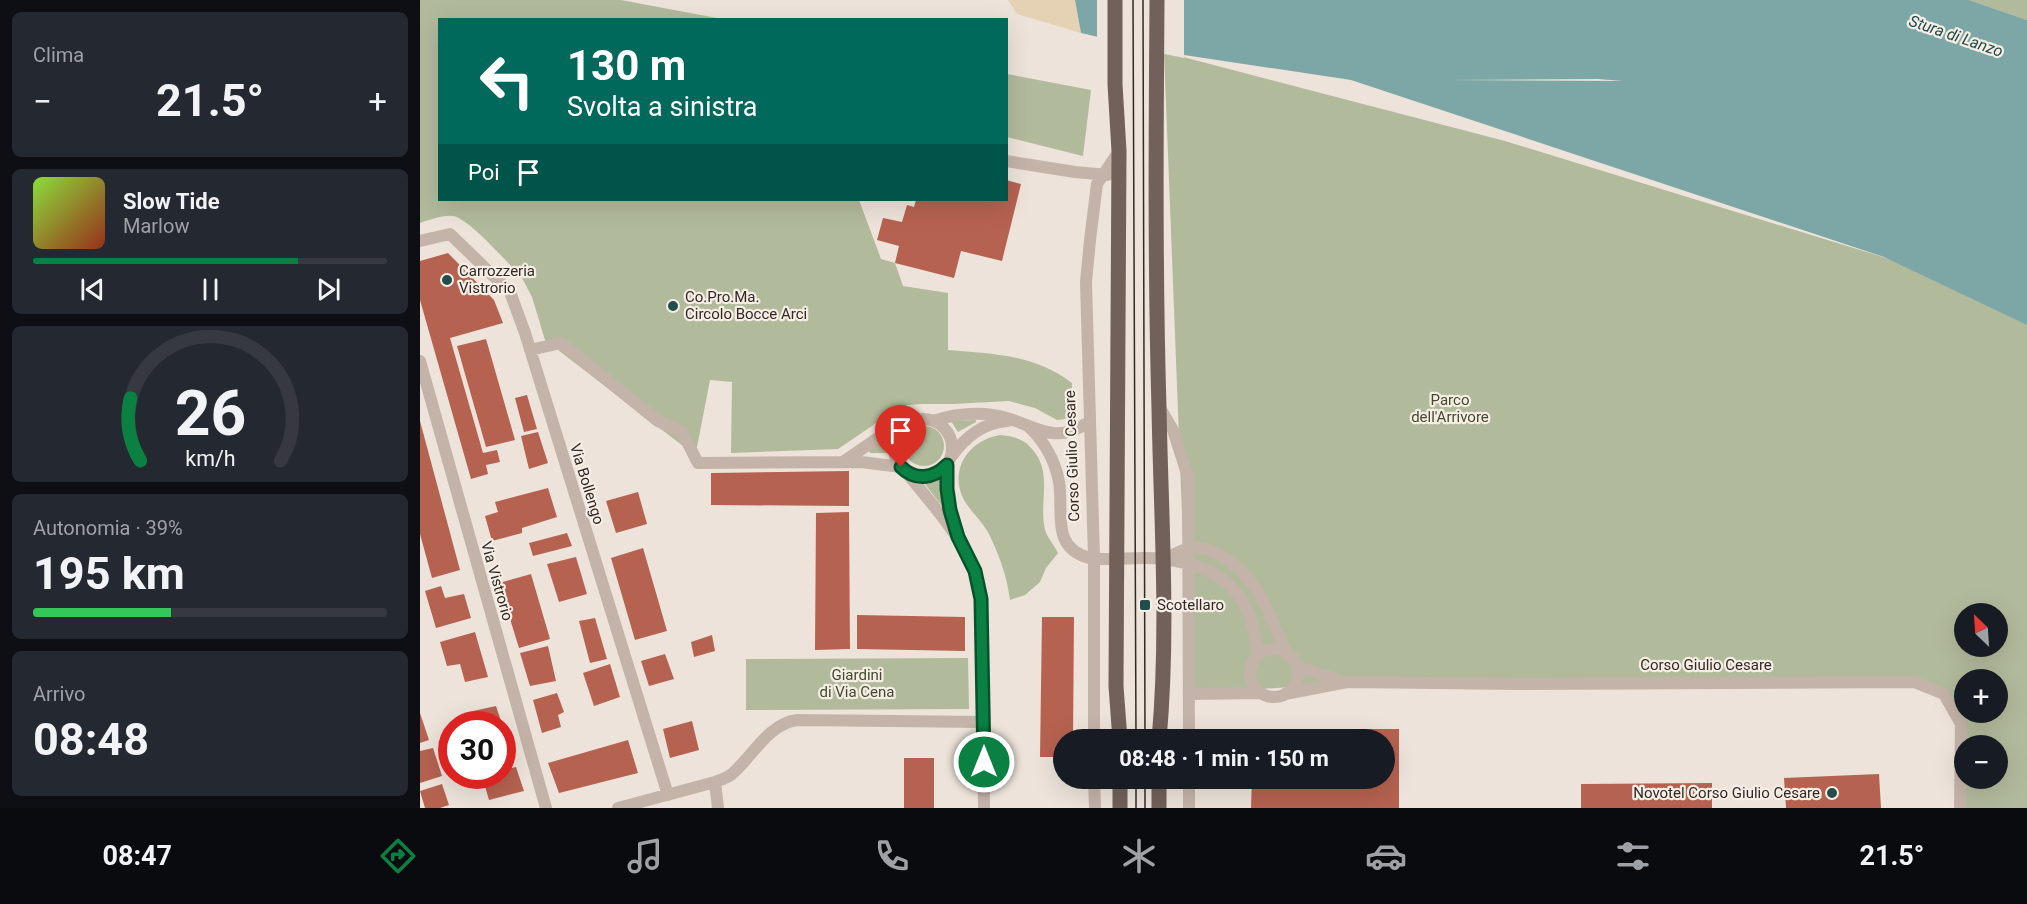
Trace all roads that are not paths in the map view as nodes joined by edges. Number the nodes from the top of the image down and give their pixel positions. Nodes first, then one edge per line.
1 (1115, 0) edge
2 (1157, 0) edge
3 (1008, 161) edge
4 (1111, 175) junction
5 (420, 241) edge
6 (530, 350) junction
7 (420, 361) edge
8 (1158, 406) junction
9 (933, 421) junction
10 (1012, 421) junction
11 (1089, 423) junction
12 (904, 426) junction
13 (1028, 426) junction
14 (843, 462) junction
15 (949, 462) junction
16 (903, 469) junction
17 (958, 537) junction
18 (1189, 548) junction
19 (1094, 558) junction
20 (1116, 558) junction
21 (1164, 559) junction
22 (1189, 565) junction
23 (1286, 652) junction
24 (1257, 655) junction
25 (1297, 667) junction
26 (1347, 682) junction
27 (1261, 693) junction
28 (1189, 694) junction
29 (1285, 694) junction
30 (984, 722) junction
31 (1094, 729) edge
32 (1119, 729) edge
33 (1161, 729) edge
34 (1189, 729) edge
35 (715, 782) junction
36 (1095, 789) edge
37 (1120, 789) edge
38 (1159, 789) edge
39 (1189, 789) edge
40 (668, 795) junction
41 (546, 808) edge
42 (618, 808) edge
43 (718, 808) edge
44 (984, 808) edge
45 (1095, 808) edge
46 (1120, 808) edge
47 (1159, 808) edge
48 (1189, 808) edge
49 (1960, 808) edge

1 - 4 main road, Corso Giulio Cesare
2 - 8 main road
3 - 4 street
4 - 11 street, Corso Giulio Cesare
4 - 20 main road, Corso Giulio Cesare
5 - 6 street, Via Bollengo
6 - 14 street
6 - 40 street, Via Bollengo
7 - 41 street, Via Vistrorio
8 - 18 street
8 - 21 main road
9 - 10 street
9 - 12 street
9 - 15 street
10 - 13 street
10 - 15 street
11 - 13 street
11 - 19 street, Corso Giulio Cesare
12 - 14 street
12 - 16 street
13 - 19 street
14 - 16 street
15 - 16 street
15 - 17 street
16 - 17 street
17 - 30 street
18 - 21 street
18 - 22 street
18 - 23 street
19 - 20 street
19 - 31 street, Corso Giulio Cesare
20 - 21 street
20 - 32 main road, Corso Giulio Cesare
21 - 22 street
21 - 33 main road
22 - 24 street
22 - 28 street
23 - 24 street
23 - 25 street
24 - 27 street
25 - 26 street, Corso Giulio Cesare
25 - 29 street
26 - 29 street, Corso Giulio Cesare
26 - 49 street, Corso Giulio Cesare
27 - 28 street
27 - 29 street
28 - 34 street
30 - 35 street
30 - 44 street
35 - 40 street
35 - 43 street
36 - 45 street
37 - 46 main road
38 - 47 main road
39 - 48 street
40 - 42 street

